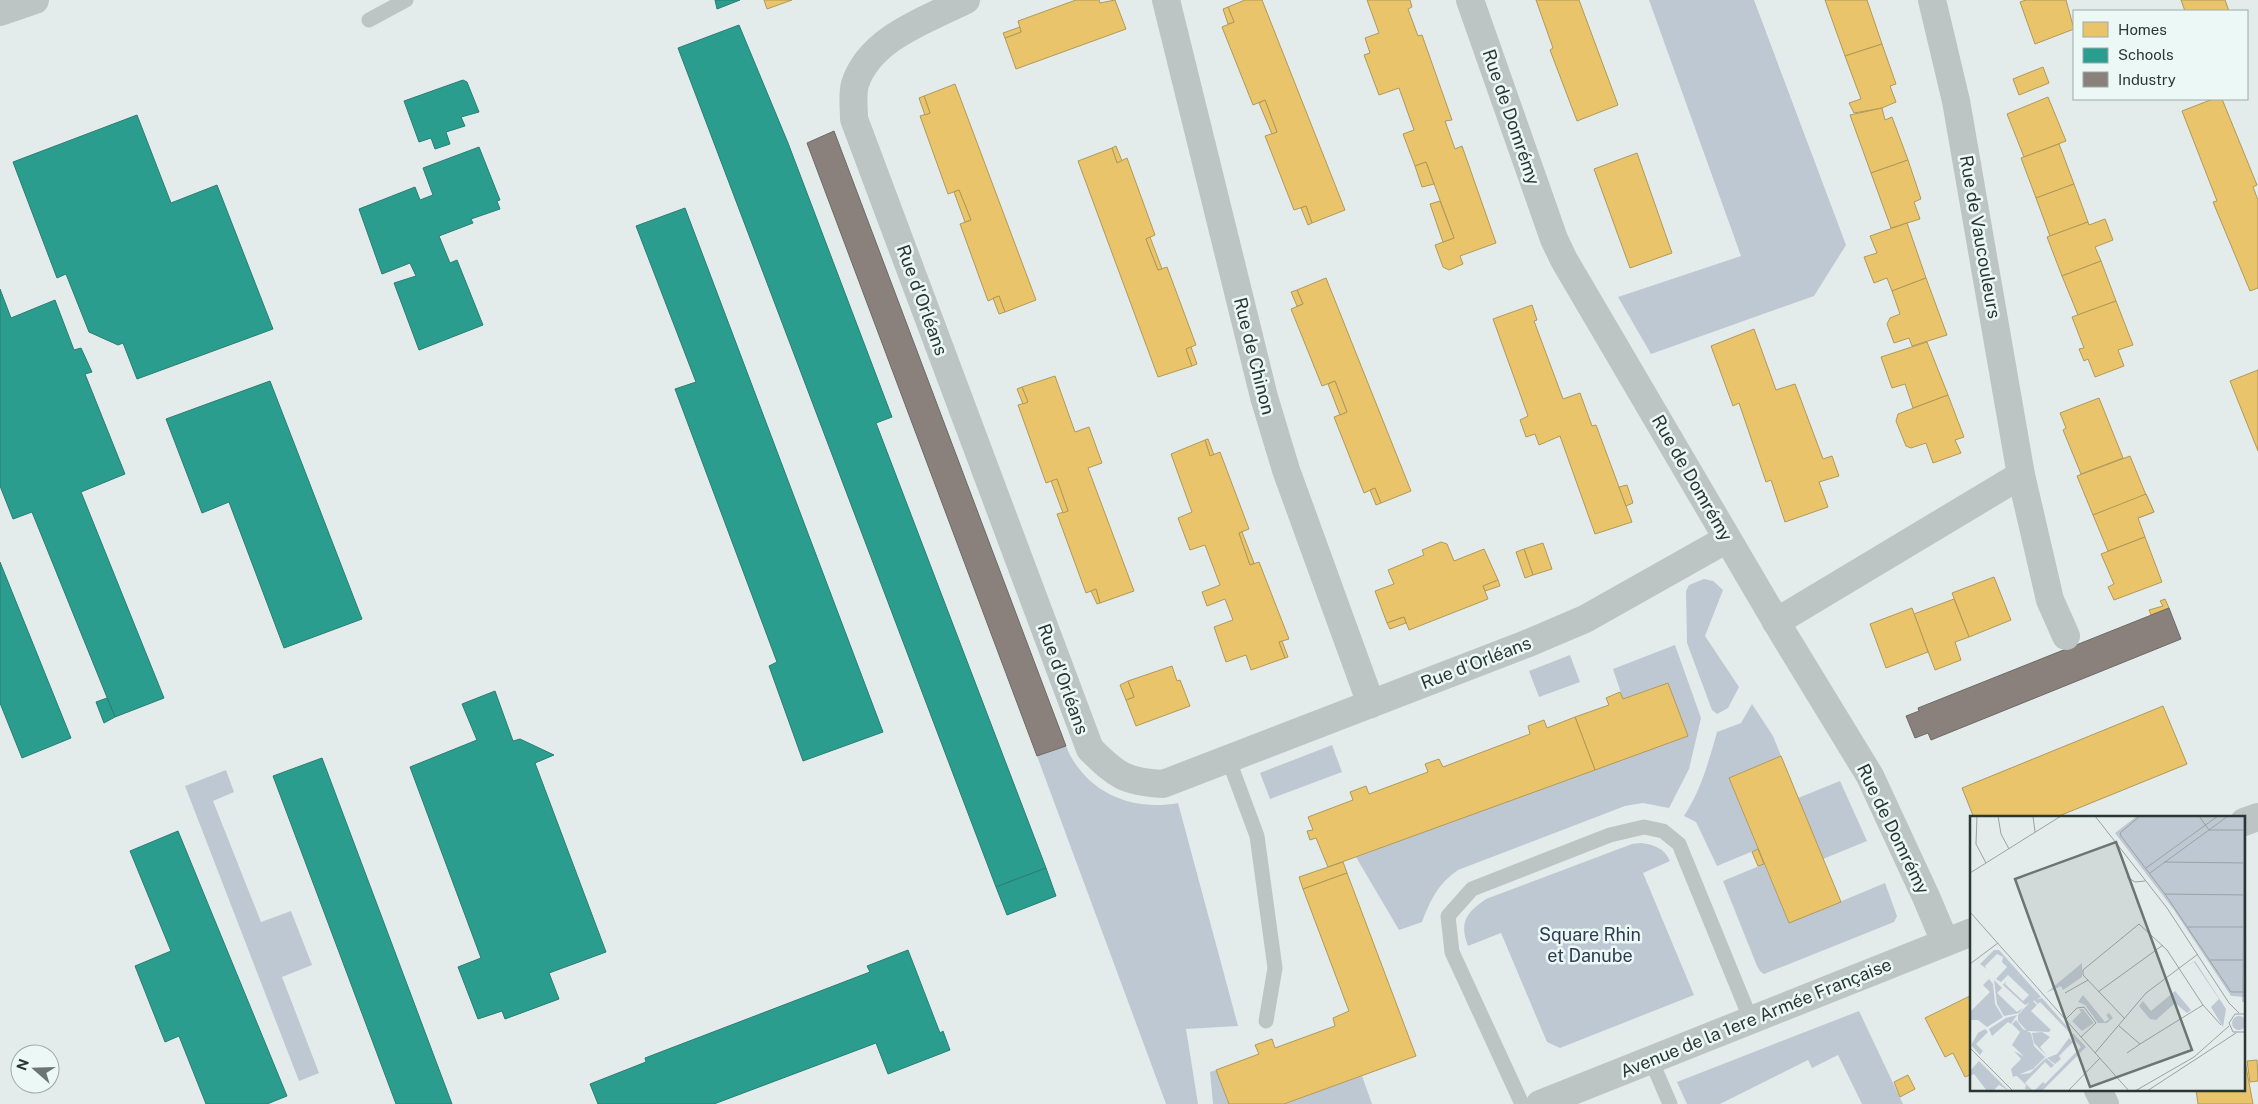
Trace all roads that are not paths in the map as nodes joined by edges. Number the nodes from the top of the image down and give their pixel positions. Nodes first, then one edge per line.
1 (35, 0) edge
2 (406, 0) edge
3 (966, 0) edge
4 (1166, 0) edge
5 (1470, 0) edge
6 (1932, 0) edge
7 (0, 12) edge
8 (369, 20) dead end
9 (2022, 476) junction
10 (1728, 539) junction
11 (1776, 622) junction
12 (2066, 636) dead end
13 (1371, 704) junction
14 (1228, 758) junction
15 (2258, 816) edge
16 (2246, 821) edge
17 (1970, 933) edge
18 (1944, 942) junction
19 (1751, 1020) junction
20 (1266, 1021) dead end
21 (1651, 1060) junction
22 (2099, 1092) edge
23 (1522, 1104) edge
24 (1540, 1104) edge
25 (1670, 1104) edge
26 (2105, 1104) edge

1 - 7 street
2 - 8 lane
3 - 14 street, Rue d'Orléans
4 - 13 street, Rue de Chinon
5 - 10 street, Rue de Domrémy
6 - 9 street, Rue de Vaucouleurs
9 - 11 street
9 - 12 street, Rue de Vaucouleurs
10 - 11 street, Rue de Domrémy
10 - 13 street, Rue d'Orléans
11 - 18 street, Rue de Domrémy
13 - 14 street, Rue d'Orléans
14 - 20 lane
15 - 16 street
17 - 18 street, Avenue de la 1ere Armée Française
18 - 19 street, Avenue de la 1ere Armée Française
19 - 21 street, Avenue de la 1ere Armée Française
19 - 23 lane
21 - 24 street, Avenue de la 1ere Armée Française
21 - 25 lane
22 - 26 street

